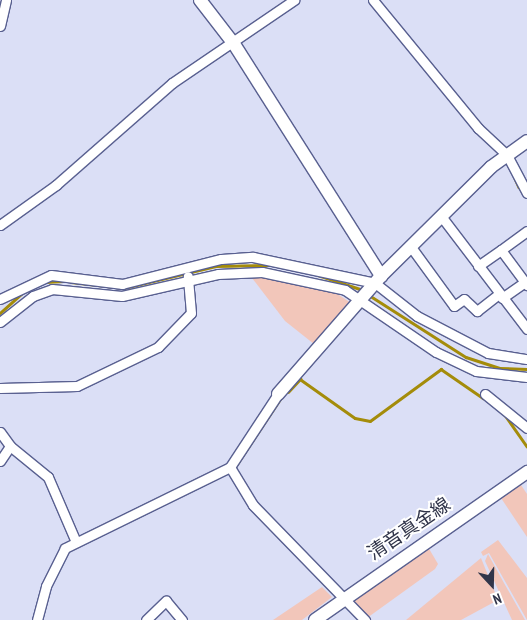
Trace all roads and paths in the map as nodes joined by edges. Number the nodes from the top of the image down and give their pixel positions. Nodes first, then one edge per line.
1 (6, 0) edge
2 (200, 0) edge
3 (294, 0) edge
4 (374, 0) edge
5 (0, 26) edge
6 (234, 44) junction
7 (527, 141) edge
8 (507, 154) junction
9 (527, 193) edge
10 (441, 216) junction
11 (0, 225) edge
12 (527, 231) edge
13 (411, 247) junction
14 (502, 250) junction
15 (478, 266) junction
16 (187, 274) junction
17 (526, 283) edge
18 (370, 288) junction
19 (501, 296) junction
20 (0, 299) edge
21 (0, 322) edge
22 (527, 329) edge
23 (527, 359) edge
24 (527, 377) edge
25 (0, 388) edge
26 (278, 394) joint
27 (485, 394) dead end
28 (527, 428) edge
29 (0, 432) edge
30 (10, 446) junction
31 (0, 460) edge
32 (230, 467) junction
33 (527, 472) edge
34 (76, 542) junction
35 (346, 596) junction
36 (37, 620) edge
37 (146, 620) edge
38 (182, 620) edge
39 (315, 620) edge
40 (365, 620) edge

1 - 5 street
2 - 6 street
3 - 6 street
4 - 8 street
6 - 11 street
6 - 18 street
7 - 8 street
8 - 9 street
8 - 10 street
10 - 13 street
10 - 15 street
12 - 14 street
13 - 18 street
13 - 19 street
14 - 15 street
14 - 17 street
15 - 19 street
16 - 18 street
16 - 18 street
16 - 20 street
16 - 21 street
16 - 25 street
17 - 19 street
18 - 23 street
18 - 24 street
18 - 26 street
19 - 22 street
26 - 32 street
27 - 28 street
29 - 30 street
30 - 31 street
30 - 34 street
32 - 34 street
32 - 35 street
33 - 35 street, 清音真金線
34 - 36 street
35 - 39 street, 清音真金線
35 - 40 street
37 - 38 street

